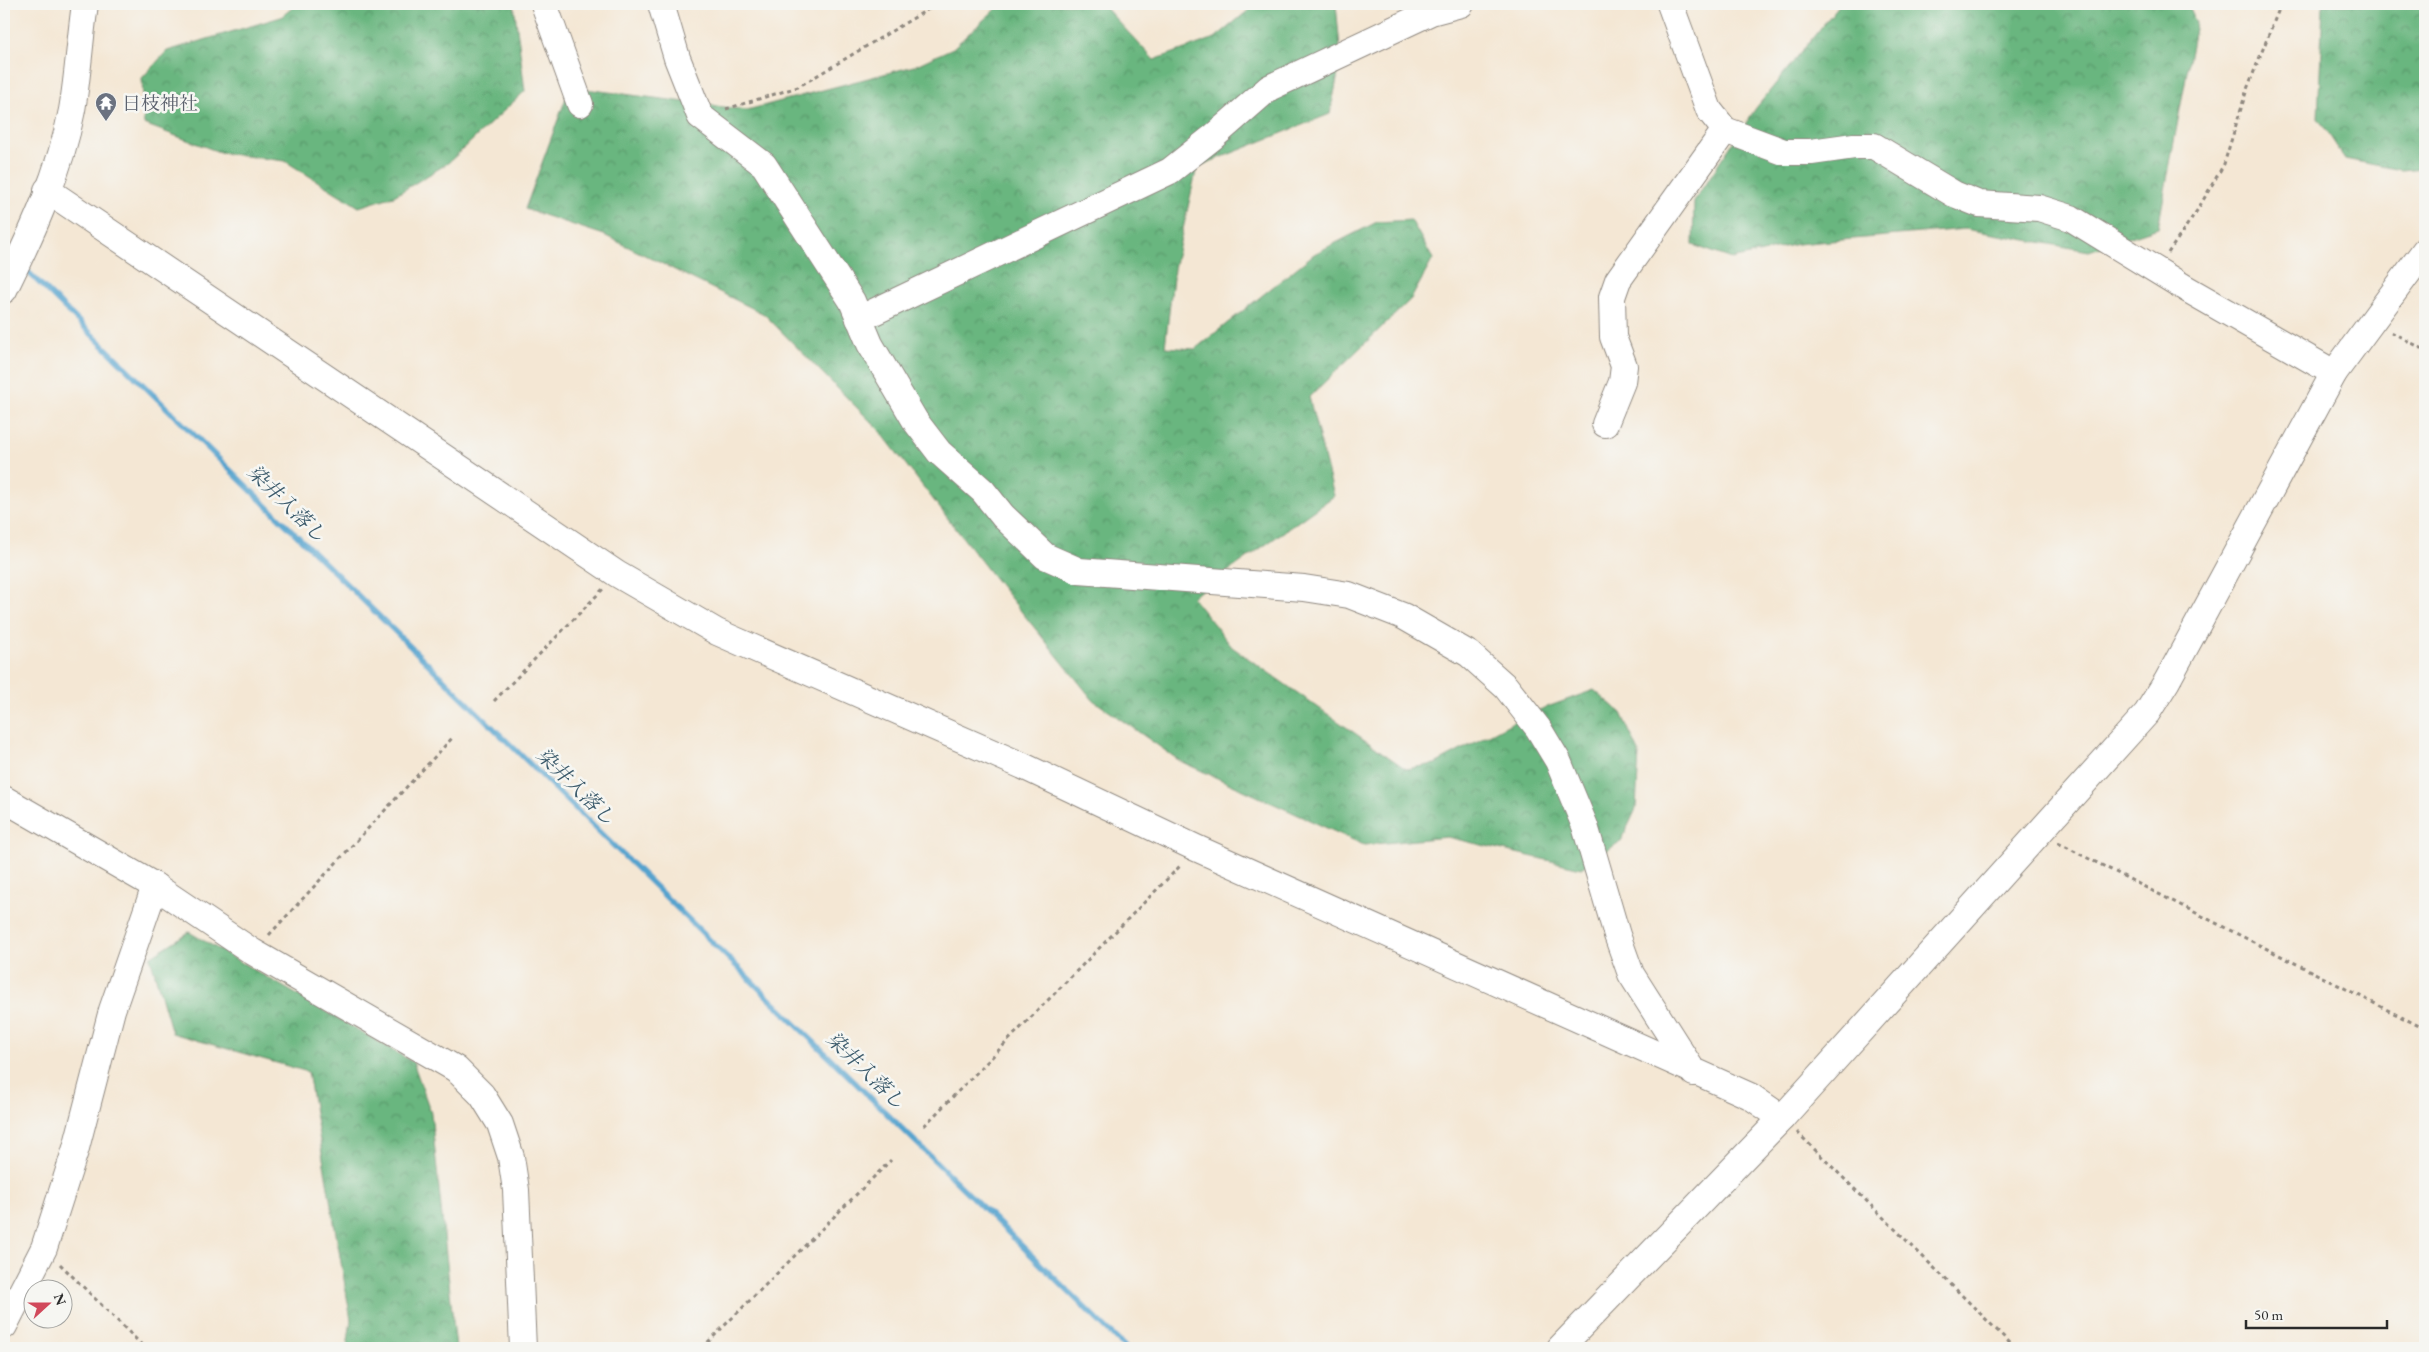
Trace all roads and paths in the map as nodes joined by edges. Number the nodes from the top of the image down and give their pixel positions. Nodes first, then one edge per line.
1 (85, 4) edge
2 (544, 4) edge
3 (661, 4) edge
4 (937, 4) edge
5 (1461, 4) edge
6 (1670, 4) edge
7 (2281, 4) edge
8 (580, 104) dead end
9 (700, 116) junction
10 (1725, 130) junction
11 (47, 190) junction
12 (2425, 250) edge
13 (2156, 270) junction
14 (5, 286) edge
15 (859, 319) junction
16 (2372, 323) junction
17 (2425, 350) edge
18 (2334, 373) junction
19 (1605, 424) dead end
20 (617, 574) junction
21 (494, 701) dead end
22 (454, 736) dead end
23 (4, 799) edge
24 (2039, 833) junction
25 (1196, 848) junction
26 (155, 886) junction
27 (253, 952) junction
28 (2425, 1029) edge
29 (1694, 1073) junction
30 (1782, 1118) junction
31 (924, 1126) dead end
32 (891, 1160) dead end
33 (44, 1248) junction
34 (4, 1326) edge
35 (145, 1348) edge
36 (523, 1348) edge
37 (702, 1348) edge
38 (1560, 1348) edge
39 (2015, 1348) edge

1 - 11 street
2 - 8 street
3 - 9 street
4 - 9 path
5 - 15 street
6 - 10 street
7 - 13 path
9 - 15 street
10 - 13 street
10 - 19 street
11 - 14 street
11 - 20 street
12 - 16 street
13 - 18 street
15 - 29 street
16 - 17 path
16 - 18 street
18 - 24 street
20 - 21 path
20 - 25 street
22 - 27 path
23 - 26 street
24 - 28 path
24 - 30 street
25 - 29 street
25 - 31 path
26 - 27 street
26 - 33 street
27 - 36 street
29 - 30 street
30 - 38 street
30 - 39 path
32 - 37 path
33 - 34 street
33 - 35 path

